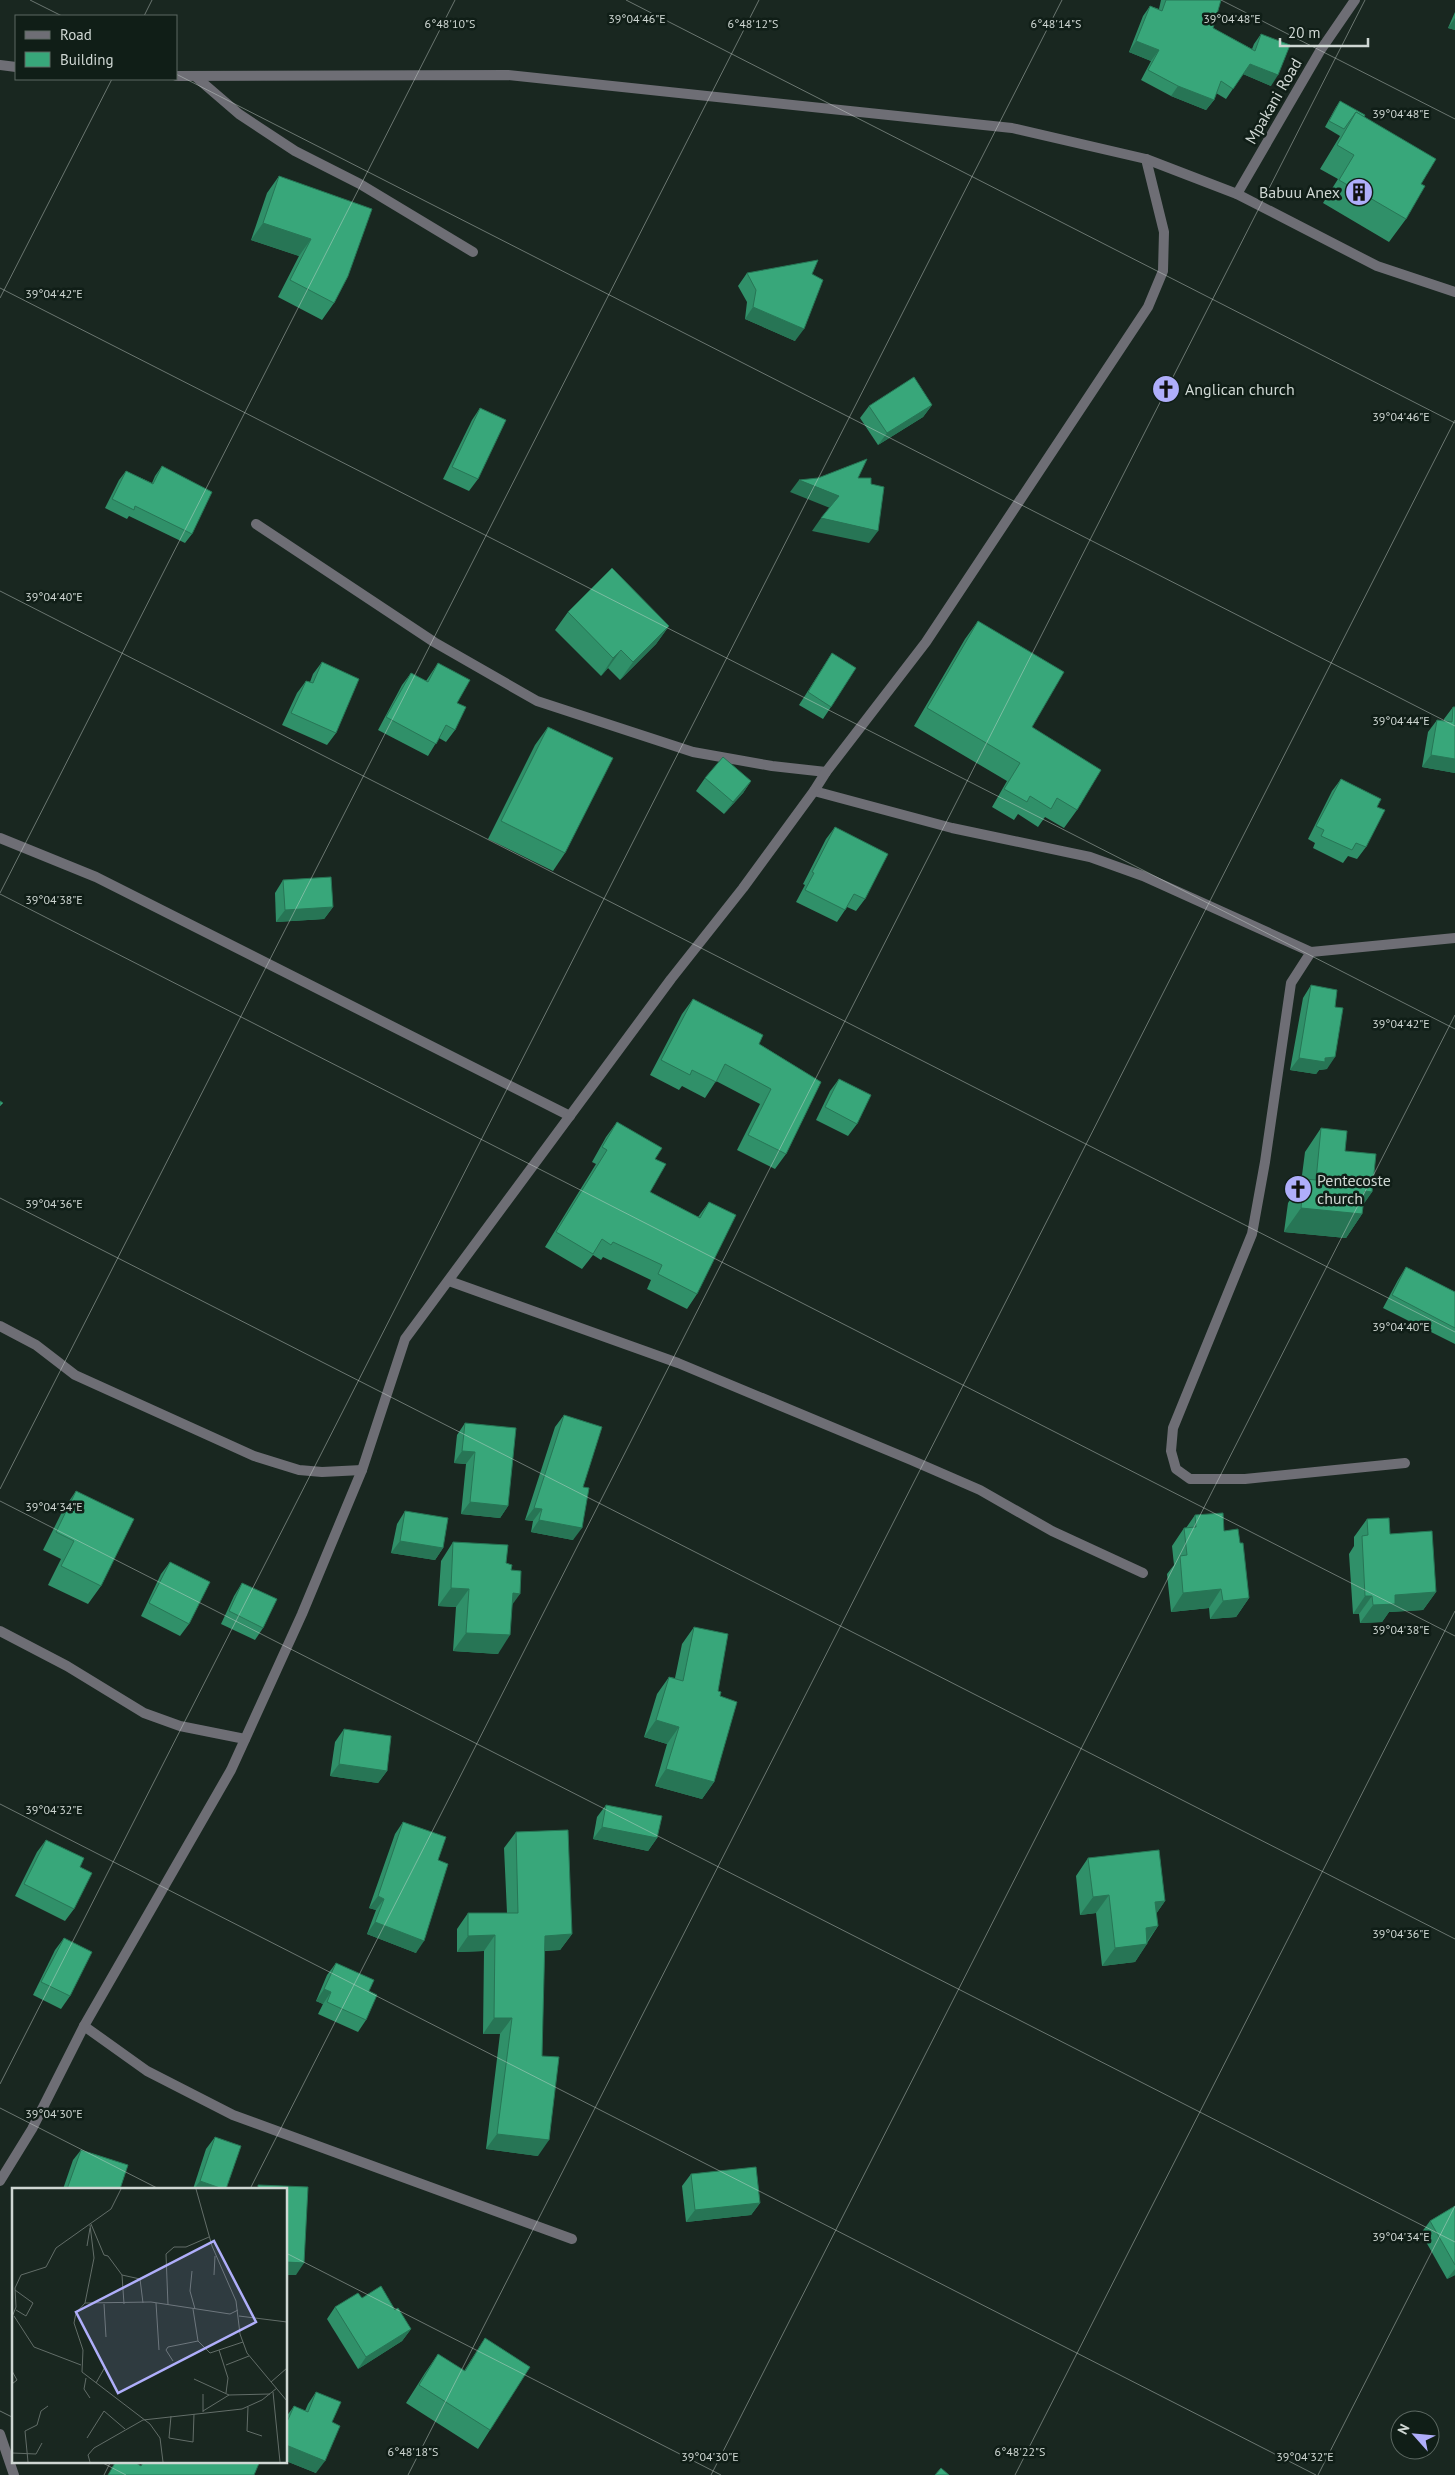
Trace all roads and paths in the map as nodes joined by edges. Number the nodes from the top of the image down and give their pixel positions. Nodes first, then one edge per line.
1 (1354, 0) edge
2 (0, 64) edge
3 (15, 67) edge
4 (178, 76) edge
5 (196, 77) junction
6 (1146, 159) junction
7 (1236, 194) junction
8 (473, 252) dead end
9 (1455, 292) edge
10 (256, 524) dead end
11 (826, 772) junction
12 (814, 791) junction
13 (0, 838) edge
14 (1455, 938) edge
15 (1310, 952) junction
16 (570, 1116) junction
17 (449, 1281) junction
18 (0, 1326) edge
19 (1405, 1464) dead end
20 (362, 1470) junction
21 (1142, 1573) dead end
22 (0, 1631) edge
23 (245, 1739) junction
24 (84, 2026) junction
25 (0, 2181) edge
26 (572, 2239) dead end
27 (0, 2434) edge
28 (14, 2475) edge

1 - 7 street, Mpakani Road
2 - 3 street
4 - 5 street
5 - 6 street
5 - 8 street
6 - 7 street
6 - 11 street
7 - 9 street
10 - 11 street
11 - 12 street
12 - 15 street
12 - 16 street
13 - 16 street
14 - 15 street
15 - 19 street
16 - 17 street
17 - 20 street
17 - 21 street
18 - 20 street
20 - 23 street
22 - 23 street
23 - 24 street
24 - 25 street
24 - 26 street
27 - 28 street

